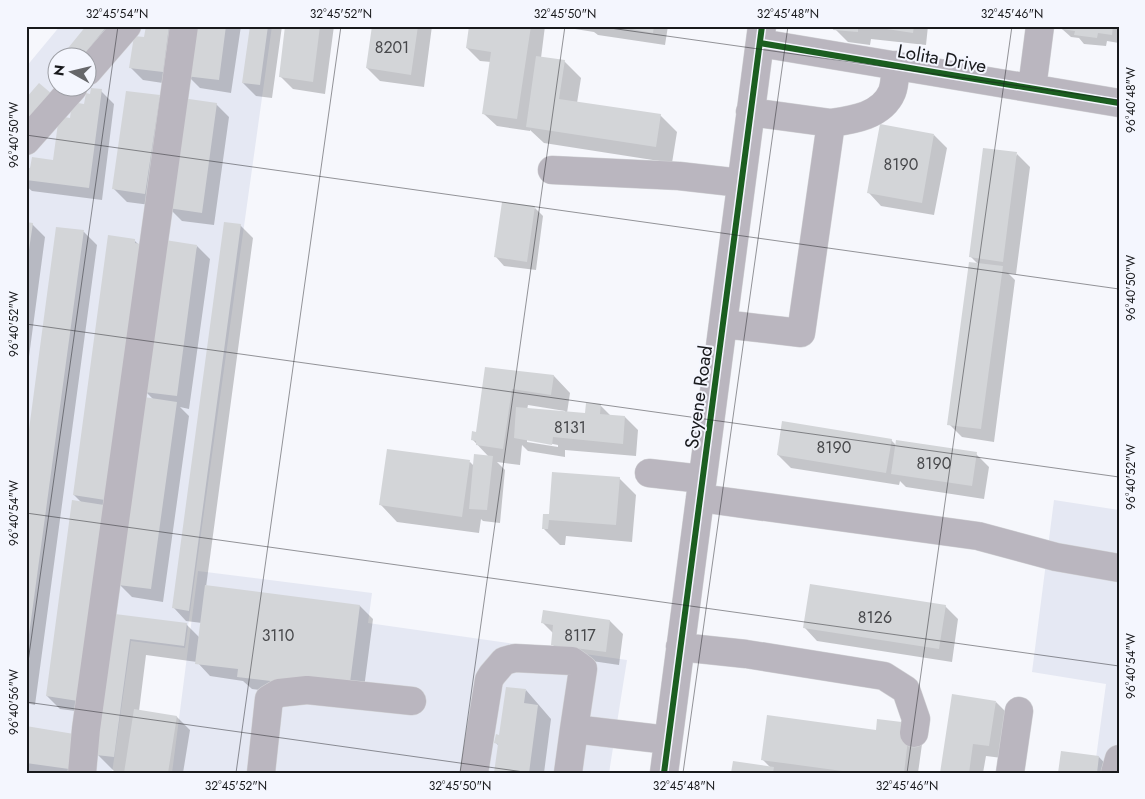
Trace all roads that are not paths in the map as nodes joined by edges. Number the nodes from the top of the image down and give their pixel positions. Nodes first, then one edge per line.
1 (127, 26) edge
2 (184, 26) edge
3 (1040, 26) edge
4 (761, 34) edge
5 (98, 59) edge
6 (896, 65) junction
7 (1032, 88) junction
8 (64, 98) edge
9 (1119, 103) edge
10 (750, 112) junction
11 (831, 123) junction
12 (26, 141) edge
13 (552, 170) dead end
14 (741, 183) junction
15 (723, 324) junction
16 (649, 473) dead end
17 (701, 488) junction
18 (1119, 568) edge
19 (680, 647) junction
20 (412, 702) dead end
21 (1019, 711) dead end
22 (574, 729) junction
23 (914, 733) dead end
24 (668, 740) junction
25 (1119, 759) edge
26 (82, 773) edge
27 (261, 773) edge
28 (474, 773) edge
29 (568, 773) edge
30 (664, 773) edge
31 (1010, 773) edge
32 (1115, 773) edge

1 - 5 street
2 - 26 street
3 - 7 street
4 - 6 street, Lolita Drive
4 - 10 street, Scyene Road
6 - 7 street, Lolita Drive
6 - 11 street
7 - 9 street, Lolita Drive
8 - 12 street
10 - 11 street
10 - 14 street, Scyene Road
11 - 15 street
13 - 14 street
14 - 15 street, Scyene Road
15 - 17 street, Scyene Road
16 - 17 street
17 - 18 street
17 - 19 street, Scyene Road
19 - 23 street
19 - 24 street, Scyene Road
20 - 27 street
21 - 31 street
22 - 24 street
22 - 28 street
22 - 29 street
24 - 30 street, Scyene Road
25 - 32 street

